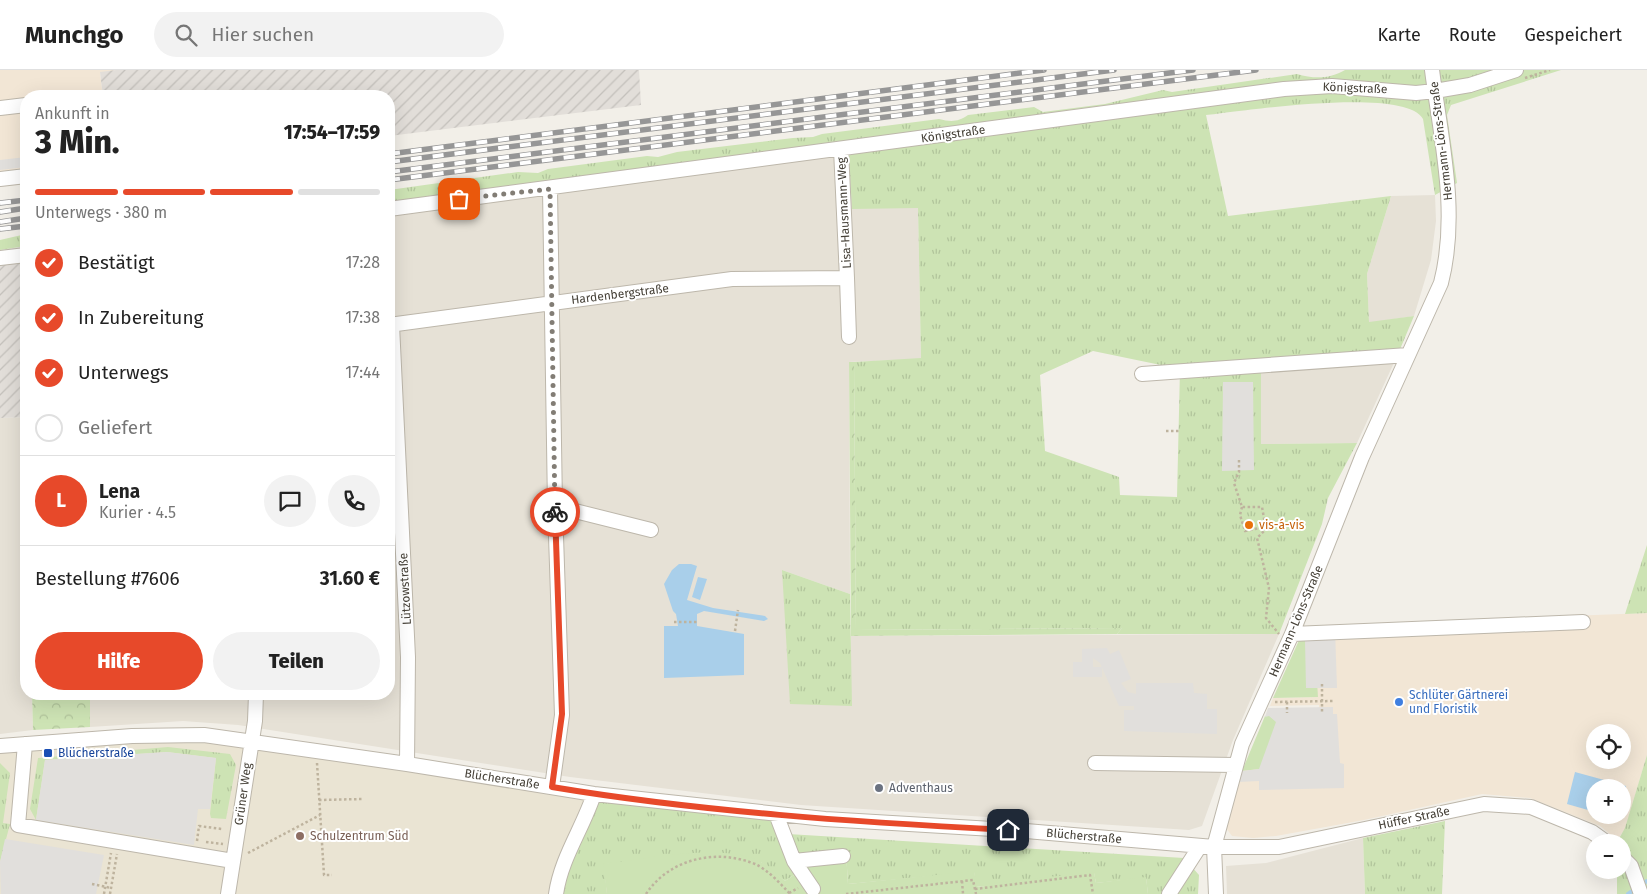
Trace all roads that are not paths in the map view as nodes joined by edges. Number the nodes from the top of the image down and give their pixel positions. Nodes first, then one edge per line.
1 (1432, 70) edge
2 (1516, 70) edge
3 (1435, 92) junction
4 (20, 106) edge
5 (0, 108) edge
6 (841, 148) junction
7 (20, 176) edge
8 (0, 178) edge
9 (550, 189) junction
10 (395, 208) edge
11 (20, 256) edge
12 (0, 258) edge
13 (847, 278) junction
14 (732, 279) joint
15 (553, 302) junction
16 (395, 324) edge
17 (849, 337) dead end
18 (1408, 355) junction
19 (1142, 374) dead end
20 (395, 417) edge
21 (555, 506) junction
22 (650, 530) dead end
23 (1583, 622) dead end
24 (1291, 636) junction
25 (255, 700) edge
26 (251, 741) junction
27 (24, 744) junction
28 (0, 746) edge
29 (1095, 763) dead end
30 (407, 764) junction
31 (1235, 765) junction
32 (552, 787) junction
33 (594, 794) junction
34 (776, 814) junction
35 (1595, 834) edge
36 (1200, 846) junction
37 (1214, 847) junction
38 (843, 856) dead end
39 (233, 861) junction
40 (794, 861) junction
41 (1631, 871) edge
42 (813, 889) dead end
43 (228, 894) edge
44 (556, 894) edge
45 (1169, 894) edge
46 (1216, 894) edge
47 (1641, 894) edge

1 - 3 street, Hermann-Löns-Straße
2 - 3 street, Königstraße
3 - 6 street, Königstraße
3 - 18 street, Hermann-Löns-Straße
4 - 5 street
6 - 9 street, Königstraße
6 - 13 street, Lisa-Hausmann-Weg
7 - 8 street
9 - 10 street, Königstraße
9 - 15 street
11 - 12 street
13 - 14 street, Lisa-Hausmann-Weg
13 - 17 street, Lisa-Hausmann-Weg
14 - 15 street, Hardenbergstraße
15 - 16 street, Hardenbergstraße
15 - 21 street
18 - 19 street
18 - 24 street, Hermann-Löns-Straße
20 - 30 street, Lützowstraße
21 - 22 street
21 - 32 street
23 - 24 street
24 - 31 street, Hermann-Löns-Straße
25 - 26 street, Grüner Weg
26 - 27 street, Blücherstraße
26 - 30 street, Blücherstraße
26 - 39 street, Grüner Weg
27 - 28 street, Blücherstraße
27 - 39 street
29 - 31 street
30 - 32 street, Blücherstraße
31 - 37 street, Hermann-Löns-Straße
32 - 33 street, Blücherstraße
33 - 34 street, Blücherstraße
33 - 44 street
34 - 36 street, Blücherstraße
34 - 40 street
35 - 37 street, Hüffer Straße
36 - 37 street, Blücherstraße
36 - 45 street
37 - 46 street, Hermann-Löns-Straße
38 - 40 street
39 - 43 street, Grüner Weg
40 - 42 street
41 - 47 street

